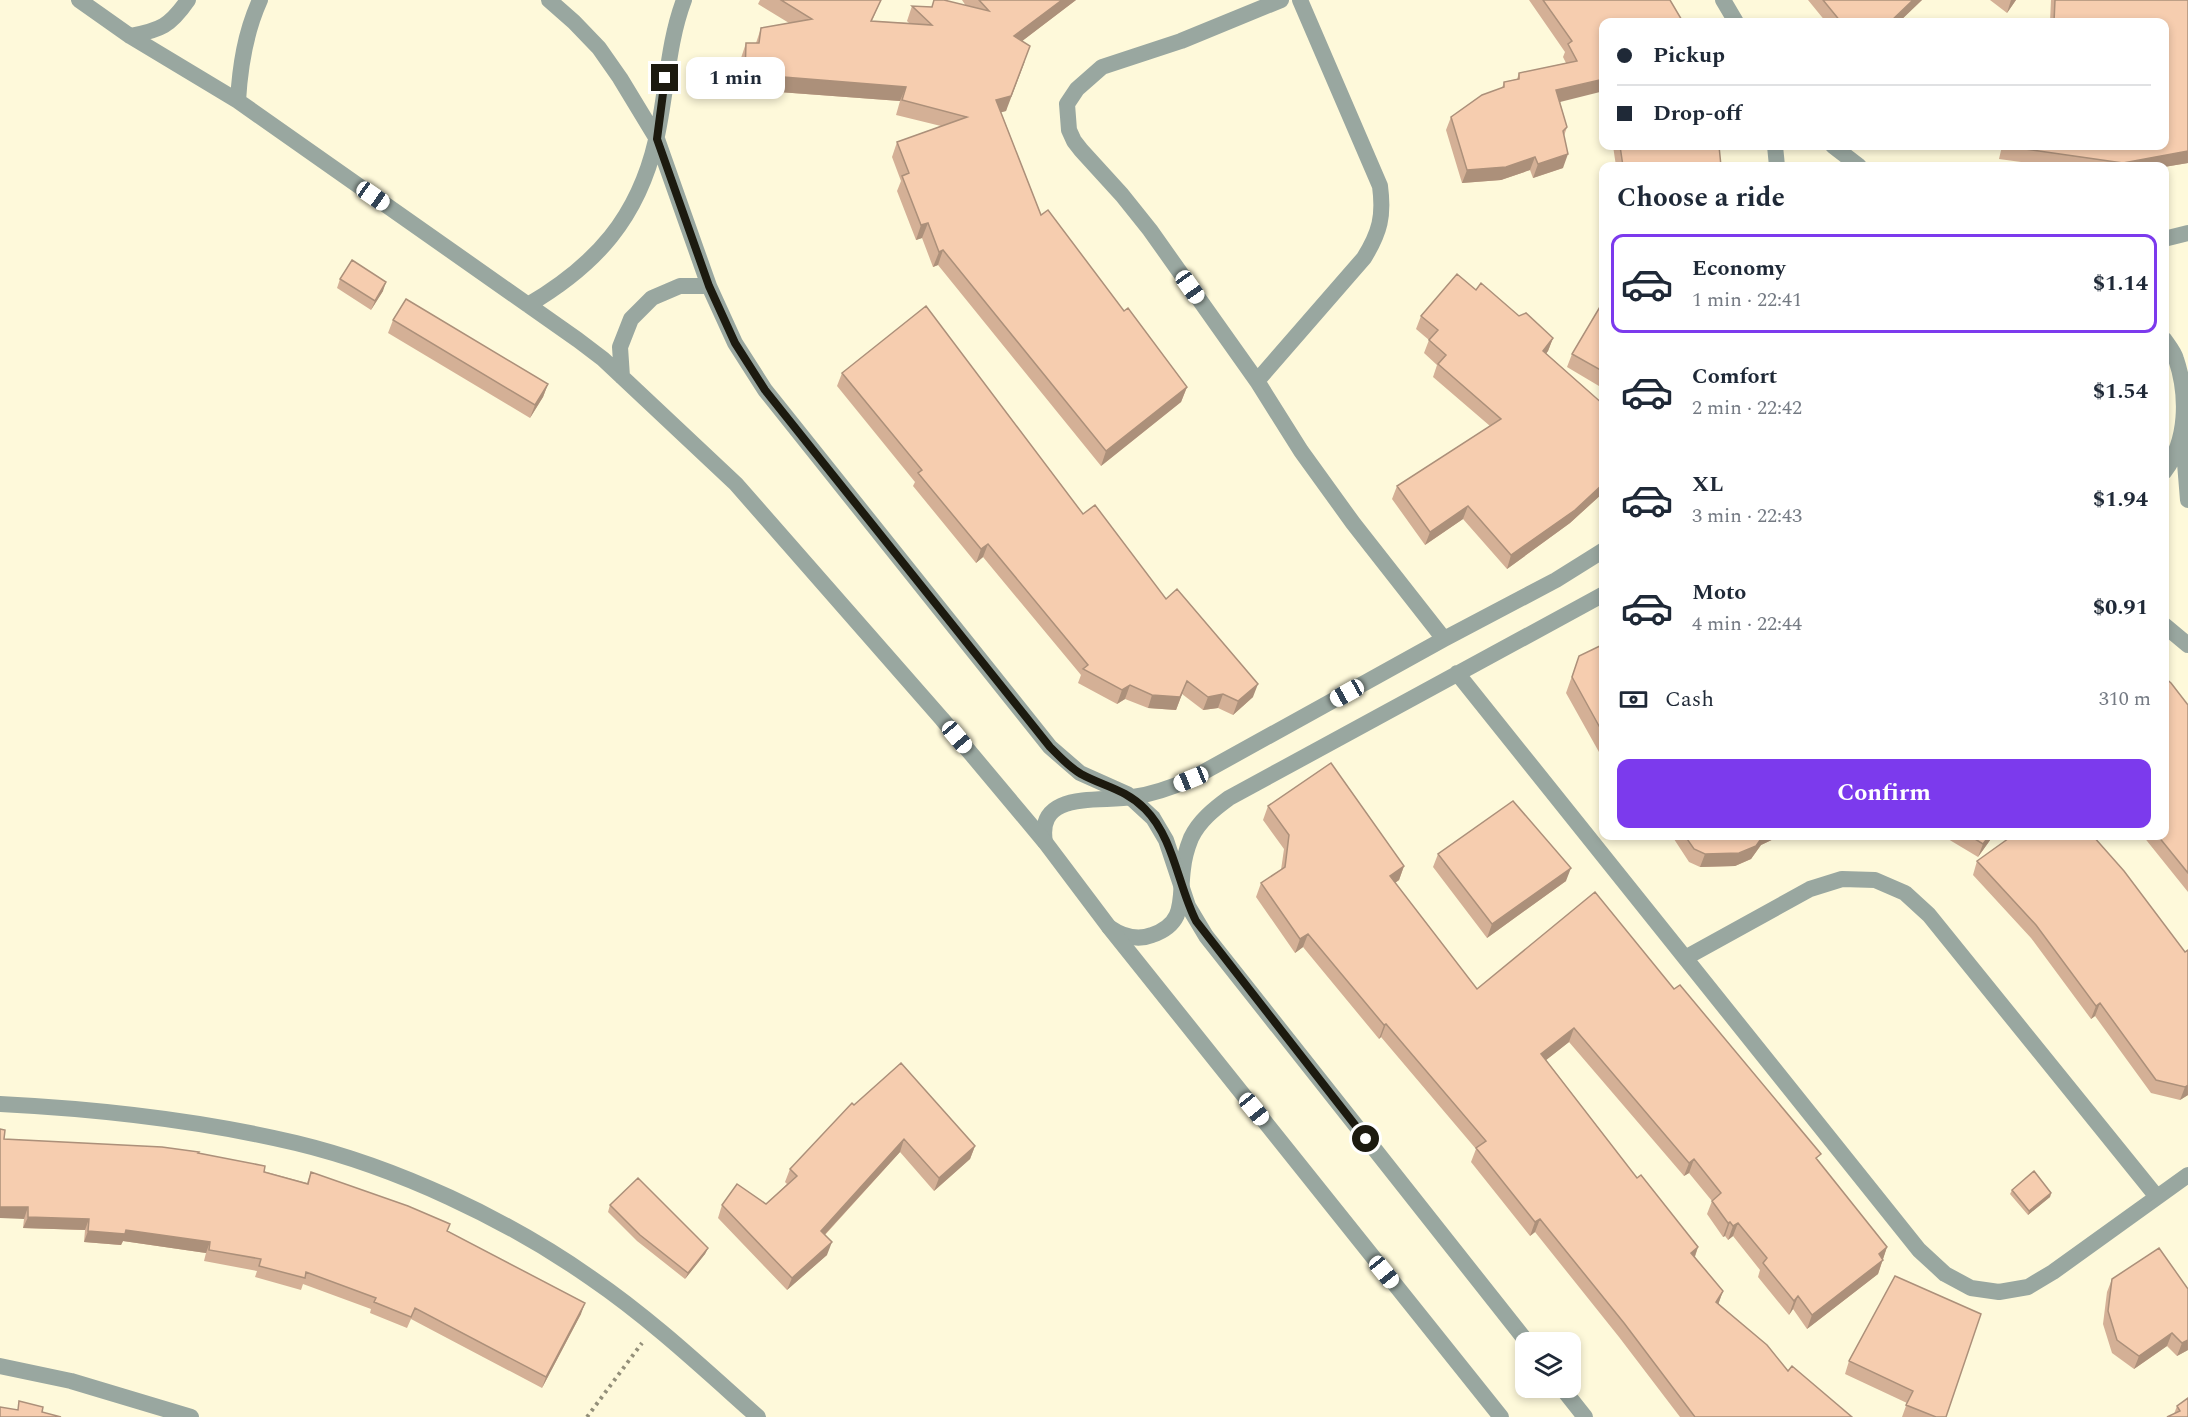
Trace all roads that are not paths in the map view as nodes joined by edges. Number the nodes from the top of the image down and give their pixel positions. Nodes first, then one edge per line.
1 (79, 0) edge
2 (188, 0) edge
3 (260, 0) edge
4 (549, 0) edge
5 (684, 0) edge
6 (1281, 0) edge
7 (1300, 0) edge
8 (1723, 0) edge
9 (1734, 18) edge
10 (130, 36) junction
11 (238, 101) junction
12 (657, 139) junction
13 (1838, 150) edge
14 (1853, 162) edge
15 (2188, 232) edge
16 (2169, 238) edge
17 (709, 286) junction
18 (528, 305) junction
19 (2169, 347) edge
20 (622, 377) junction
21 (1257, 381) junction
22 (2186, 404) edge
23 (2183, 432) junction
24 (2169, 464) edge
25 (2188, 500) edge
26 (1599, 553) edge
27 (1599, 597) edge
28 (2169, 629) edge
29 (1444, 639) junction
30 (2188, 645) edge
31 (1457, 673) junction
32 (1132, 798) junction
33 (1045, 842) junction
34 (1182, 889) junction
35 (1109, 927) junction
36 (1685, 958) junction
37 (0, 1104) edge
38 (2188, 1175) edge
39 (2157, 1197) junction
40 (1519, 1332) edge
41 (0, 1366) edge
42 (1570, 1398) edge
43 (191, 1417) edge
44 (758, 1417) edge
45 (1501, 1417) edge
46 (1585, 1417) edge

1 - 10 street
2 - 10 street
3 - 11 street
4 - 12 street
5 - 12 street
6 - 21 street
7 - 21 street
8 - 9 street
10 - 11 street
11 - 18 street
12 - 17 street
12 - 18 street
13 - 14 street
15 - 16 street
17 - 20 street
17 - 32 street
18 - 20 street
19 - 22 street
20 - 33 street
21 - 29 street
22 - 23 street
23 - 24 street
23 - 25 street
26 - 29 street
27 - 31 street
28 - 30 street
29 - 32 street
31 - 34 street
31 - 36 street
32 - 33 street
32 - 34 street
33 - 35 street
34 - 35 street
34 - 40 street
35 - 45 street
36 - 39 street
36 - 39 street
37 - 44 street
38 - 39 street
41 - 43 street
42 - 46 street

